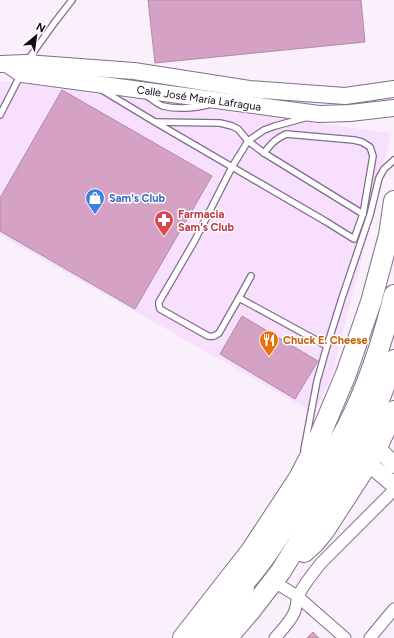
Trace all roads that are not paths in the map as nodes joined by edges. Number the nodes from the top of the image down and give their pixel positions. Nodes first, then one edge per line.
1 (72, 0) edge
2 (4, 64) edge
3 (24, 68) junction
4 (90, 83) junction
5 (249, 89) junction
6 (394, 89) edge
7 (394, 108) edge
8 (287, 110) junction
9 (319, 114) junction
10 (0, 115) edge
11 (155, 122) junction
12 (248, 141) junction
13 (264, 153) junction
14 (394, 160) edge
15 (232, 167) junction
16 (394, 201) edge
17 (363, 214) junction
18 (354, 239) junction
19 (360, 245) junction
20 (251, 276) dead end
21 (394, 295) edge
22 (239, 298) junction
23 (327, 346) junction
24 (394, 360) edge
25 (394, 410) edge
26 (356, 457) junction
27 (394, 465) edge
28 (299, 478) junction
29 (394, 484) edge
30 (394, 490) edge
31 (254, 572) junction
32 (277, 576) junction
33 (298, 596) junction
34 (394, 609) edge
35 (182, 638) edge
36 (193, 638) edge
37 (204, 638) edge
38 (227, 638) edge
39 (275, 638) edge
40 (345, 638) edge
41 (370, 638) edge

1 - 3 lane
2 - 3 main road, Calle José María Lafragua
3 - 4 main road, Calle José María Lafragua
3 - 5 main road, Calle José María Lafragua
3 - 10 lane
4 - 8 main road, Calle José María Lafragua
4 - 11 lane
5 - 6 main road, Calle José María Lafragua
5 - 8 main road
7 - 9 main road, Calle José María Lafragua
8 - 9 main road, Calle José María Lafragua
9 - 12 lane
11 - 12 lane
11 - 15 lane
12 - 13 lane
12 - 15 lane
13 - 17 lane
13 - 17 lane
14 - 19 lane
15 - 18 lane
15 - 22 lane
16 - 28 highway
17 - 18 lane
18 - 19 lane
19 - 23 lane
20 - 22 lane
21 - 26 highway
22 - 23 lane
23 - 28 lane
24 - 26 highway
25 - 26 highway
26 - 27 main road
26 - 29 main road
26 - 31 highway
26 - 32 highway
28 - 35 highway
30 - 33 street
31 - 36 highway
31 - 37 highway
32 - 33 street
32 - 38 highway
33 - 39 street
33 - 40 street
34 - 41 street

